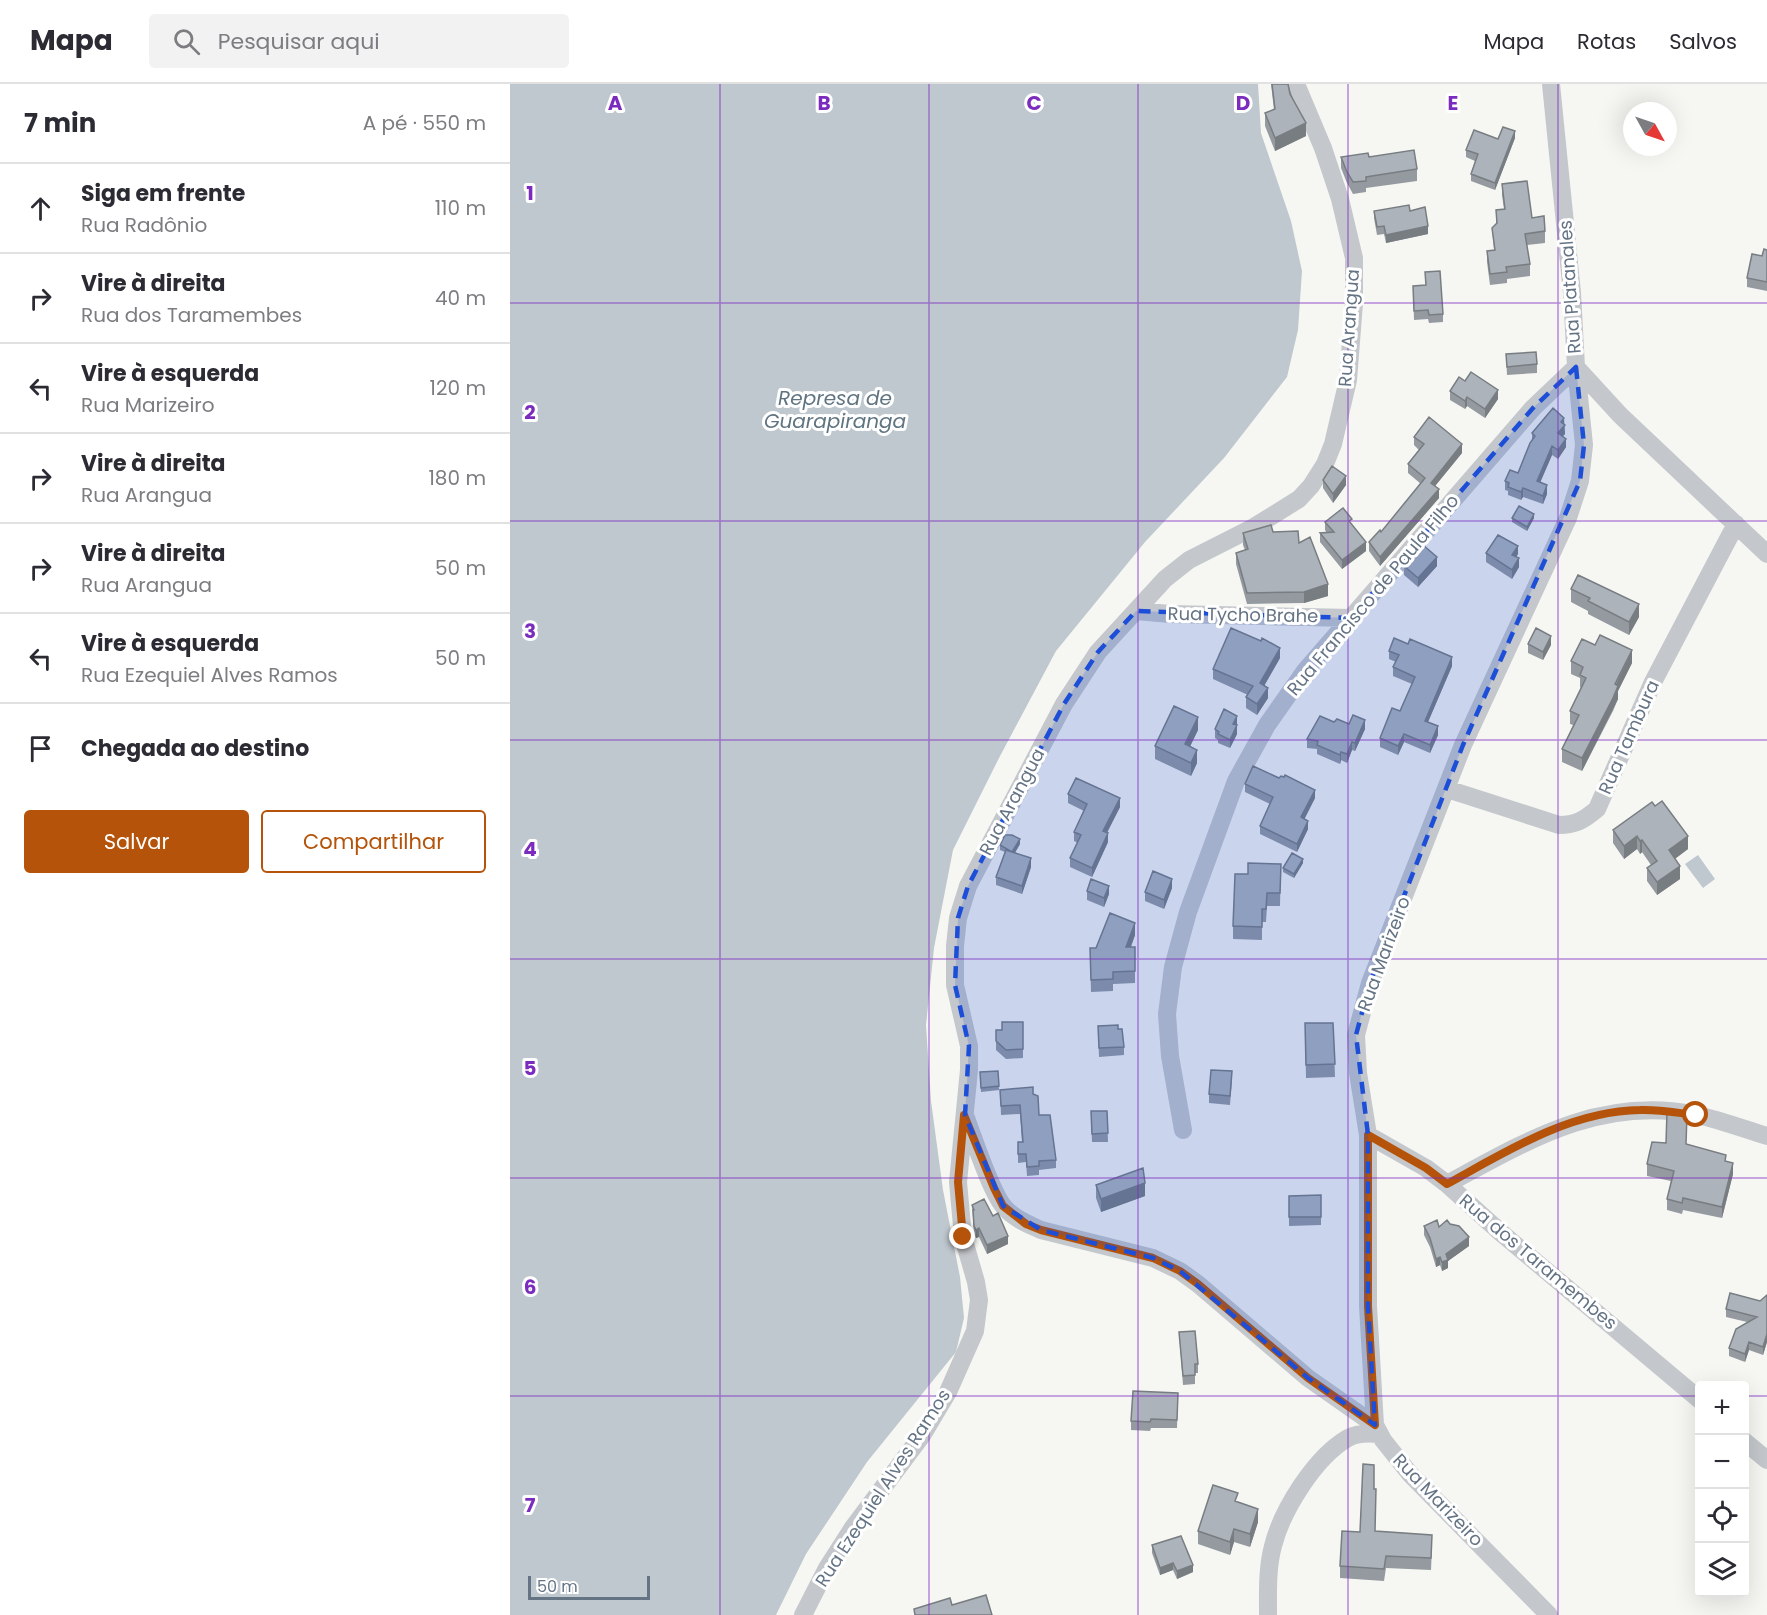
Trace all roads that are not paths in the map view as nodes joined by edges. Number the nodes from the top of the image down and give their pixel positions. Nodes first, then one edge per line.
1 (1296, 84) edge
2 (1551, 84) edge
3 (1576, 367) junction
4 (1736, 524) junction
5 (1767, 554) edge
6 (1136, 611) junction
7 (1351, 618) junction
8 (1448, 789) junction
9 (964, 1115) junction
10 (1183, 1130) dead end
11 (1368, 1135) junction
12 (1767, 1136) edge
13 (1447, 1184) junction
14 (1695, 1396) edge
15 (1377, 1430) junction
16 (1749, 1445) edge
17 (1767, 1460) edge
18 (803, 1615) edge
19 (1268, 1615) edge
20 (1549, 1615) edge

1 - 6 street, Rua Arangua
2 - 3 street, Rua Platanales
3 - 4 street, Rua Platanales
3 - 7 street, Rua Francisco de Paula Filho
3 - 8 street, Rua Marizeiro
4 - 5 street, Rua Platanales
4 - 8 street, Rua Tambura
6 - 7 street, Rua Tycho Brahe
6 - 9 street, Rua Arangua
7 - 10 street, Rua Francisco de Paula Filho
8 - 11 street, Rua Marizeiro
9 - 15 street, Rua Arangua
9 - 18 street, Rua Ezequiel Alves Ramos
11 - 13 street, Rua dos Taramembes
11 - 15 street, Rua Marizeiro
12 - 13 street
13 - 14 street, Rua dos Taramembes
15 - 19 street
15 - 20 street, Rua Marizeiro
16 - 17 street

